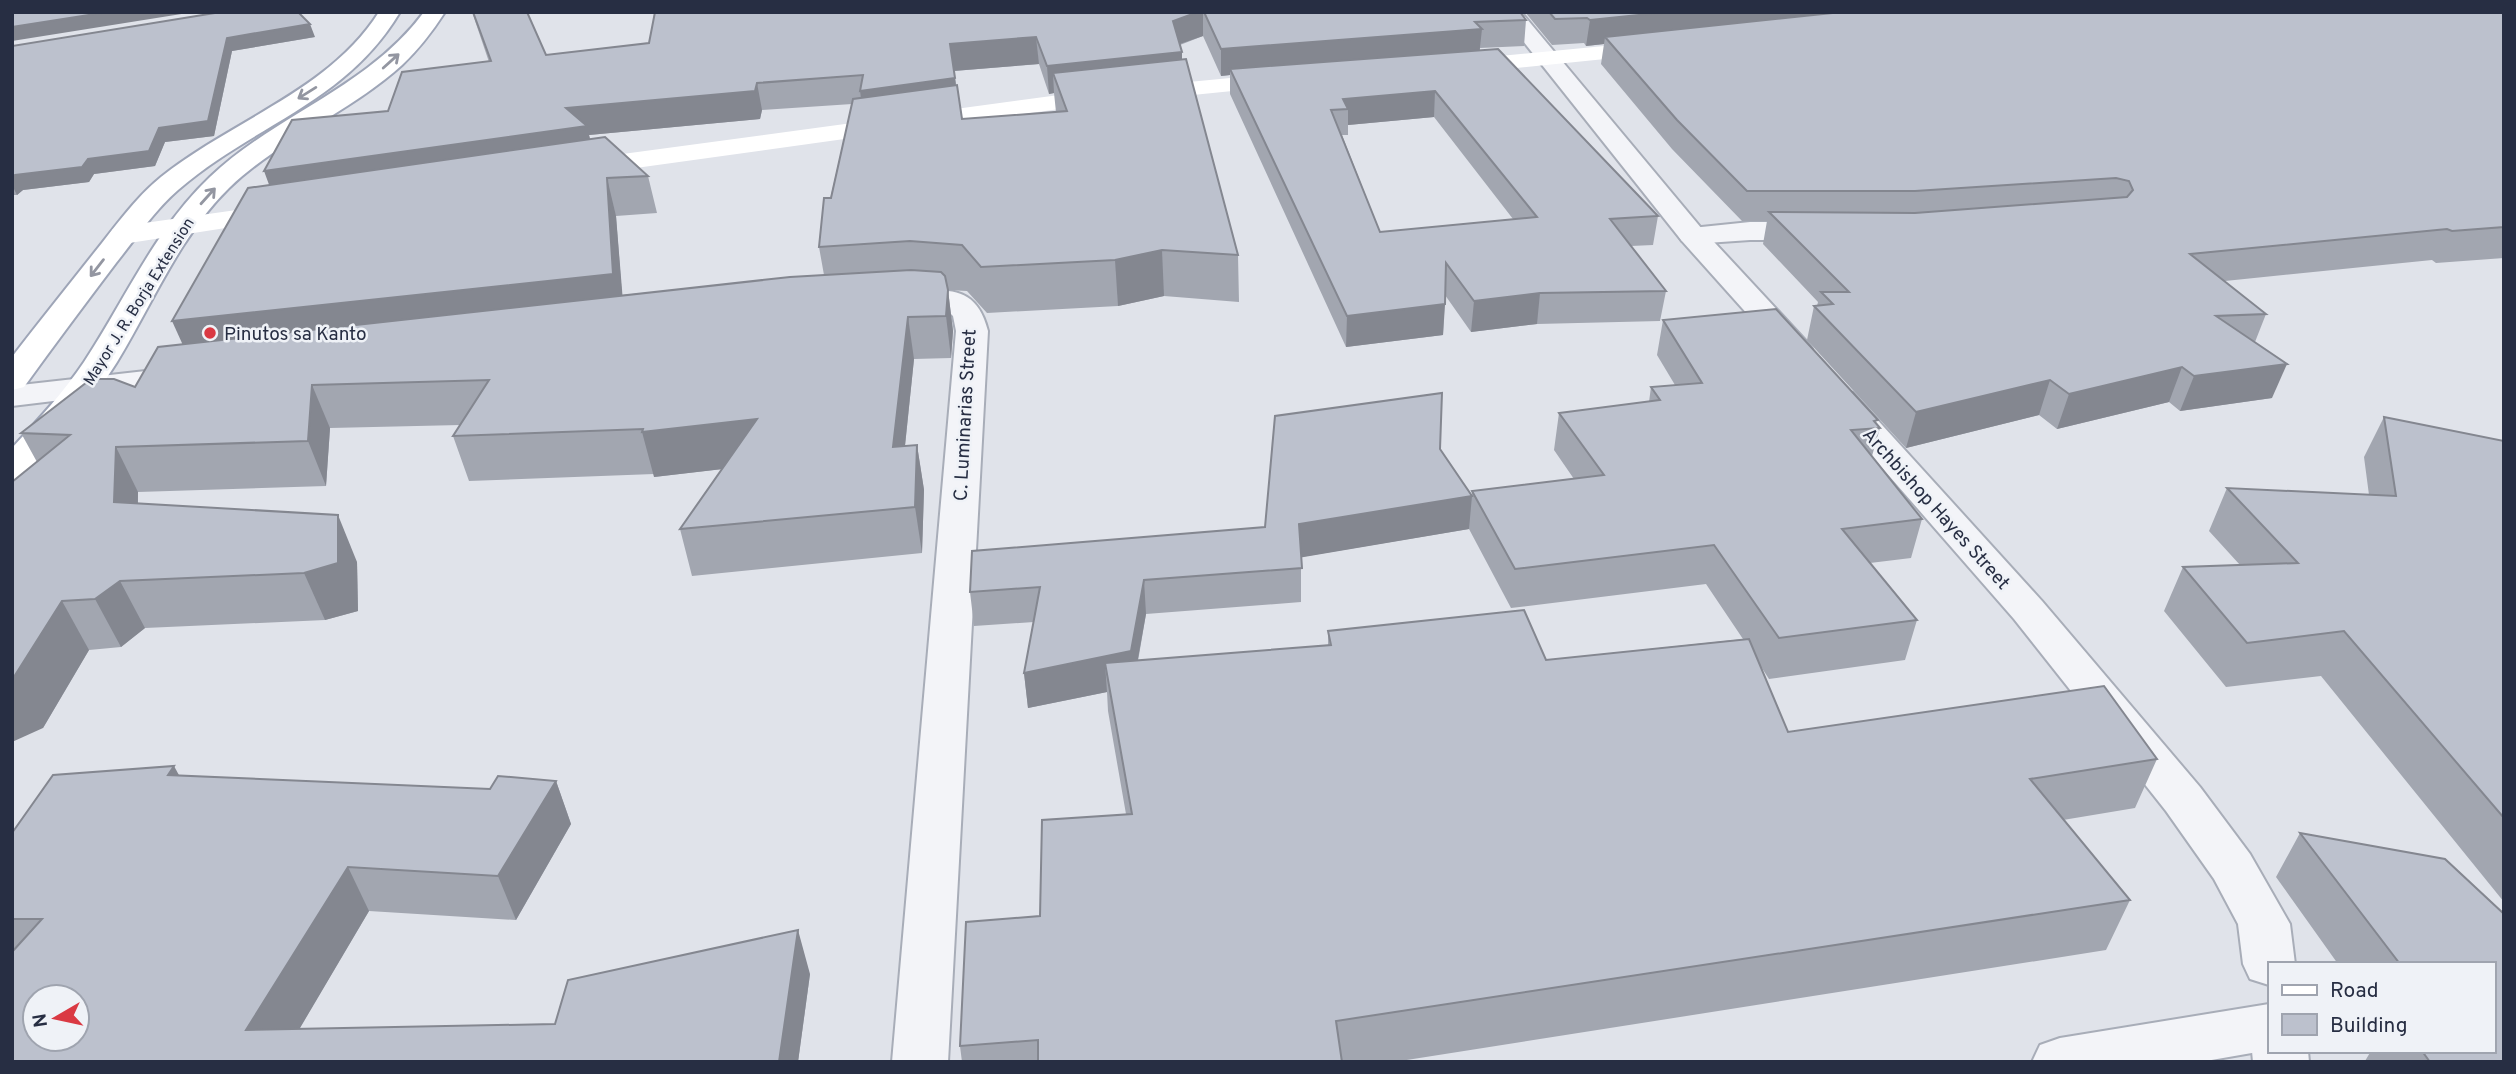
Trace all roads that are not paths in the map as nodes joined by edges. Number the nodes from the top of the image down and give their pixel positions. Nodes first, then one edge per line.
1 (390, 12) edge
2 (435, 12) edge
3 (1510, 12) edge
4 (1682, 45) edge
5 (1547, 60) junction
6 (1436, 68) edge
7 (1311, 78) edge
8 (559, 171) edge
9 (300, 209) edge
10 (182, 228) junction
11 (1839, 232) edge
12 (123, 235) junction
13 (1692, 236) junction
14 (864, 302) edge
15 (222, 372) edge
16 (12, 380) edge
17 (82, 389) junction
18 (12, 396) edge
19 (12, 470) edge
20 (2269, 962) edge
21 (2268, 1027) edge
22 (920, 1062) edge
23 (2060, 1062) edge

1 -> 12 main road
10 -> 2 main road, Mayor J. R. Borja Extension
3 - 5 street, Archbishop Hayes Street
4 - 5 main road
5 - 6 main road
5 - 13 street, Archbishop Hayes Street
7 - 8 main road
9 - 10 main road
10 - 12 main road
10 - 17 main road, Mayor J. R. Borja Extension
11 - 13 street
12 -> 16 main road
13 - 20 street, Archbishop Hayes Street
14 - 22 street, C. Luminarias Street
15 - 17 street
17 - 18 street
17 - 19 main road, Mayor J. R. Borja Extension
21 - 23 street

